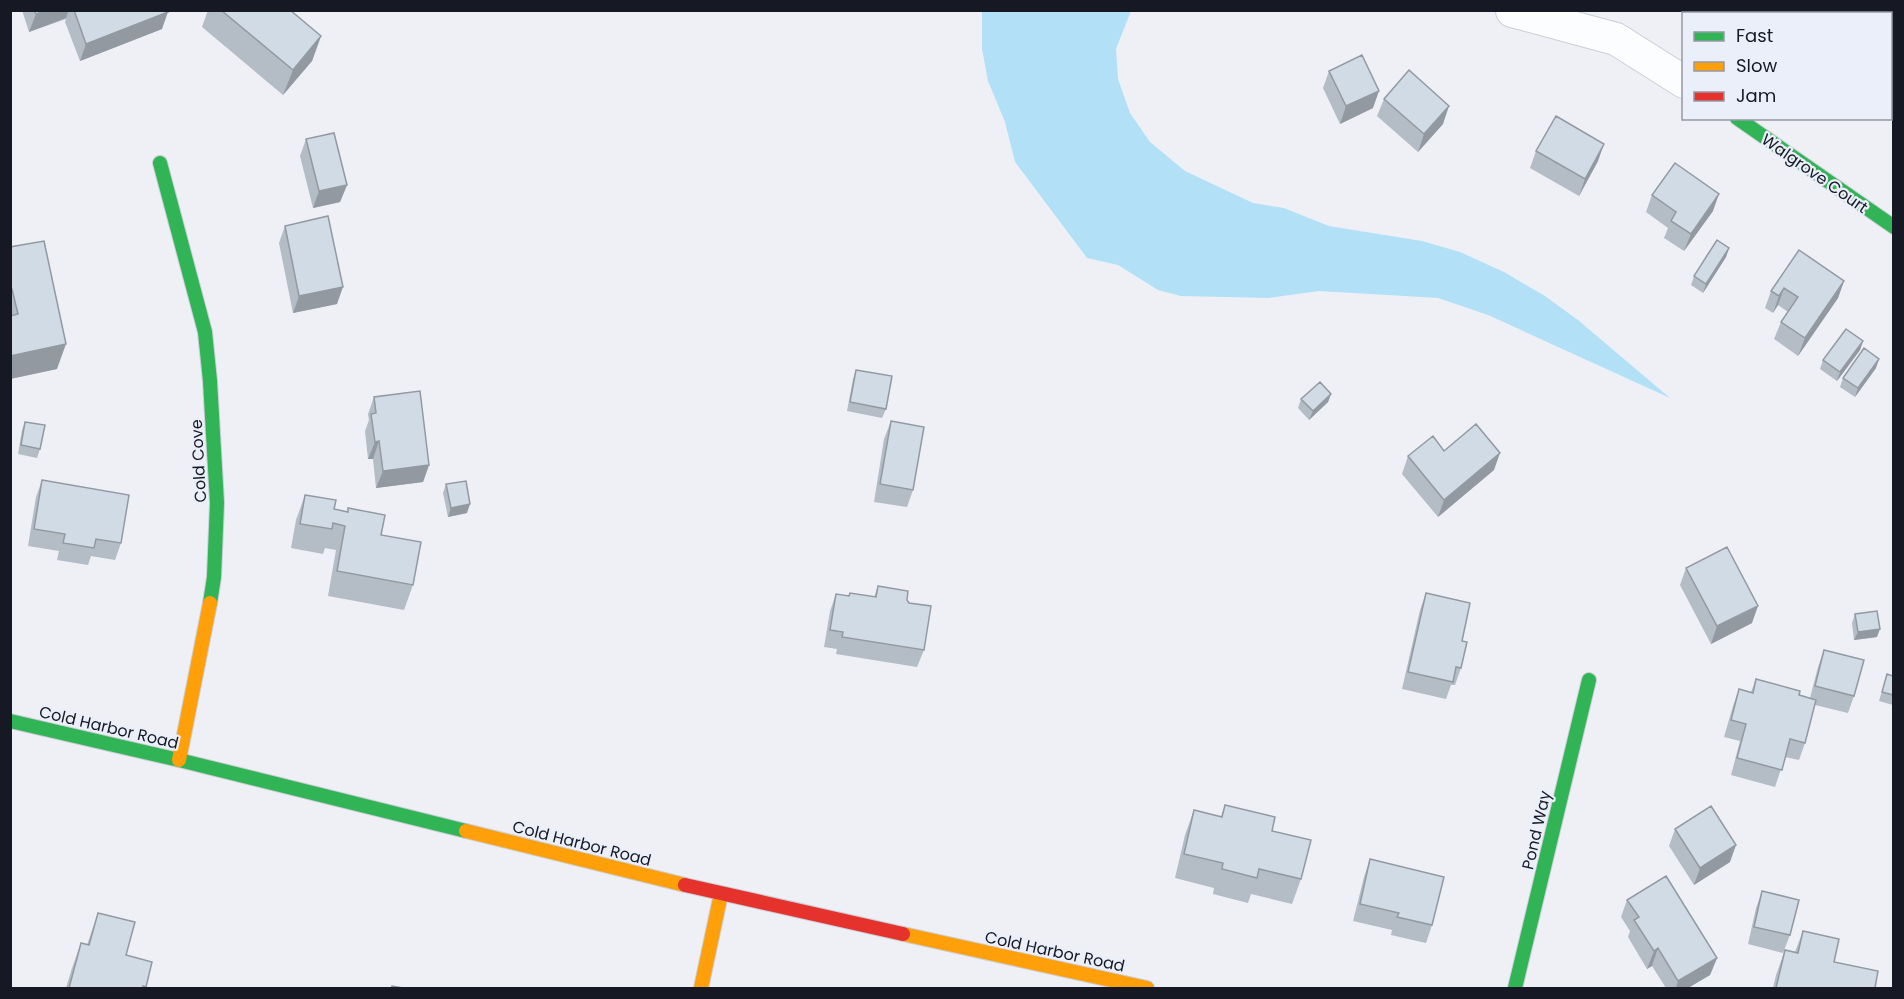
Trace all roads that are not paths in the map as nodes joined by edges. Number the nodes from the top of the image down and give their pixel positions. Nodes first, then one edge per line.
1 (1512, 10) edge
2 (1682, 81) edge
3 (1740, 120) edge
4 (160, 163) dead end
5 (1893, 227) edge
6 (1589, 680) dead end
7 (10, 721) edge
8 (179, 760) junction
9 (722, 894) junction
10 (701, 988) edge
11 (1147, 988) edge
12 (1515, 988) edge

1 - 2 street
3 - 5 street, Walgrove Court
4 - 8 street, Cold Cove
6 - 12 street, Pond Way
7 - 8 street, Cold Harbor Road
8 - 9 street, Cold Harbor Road
9 - 10 street
9 - 11 street, Cold Harbor Road

